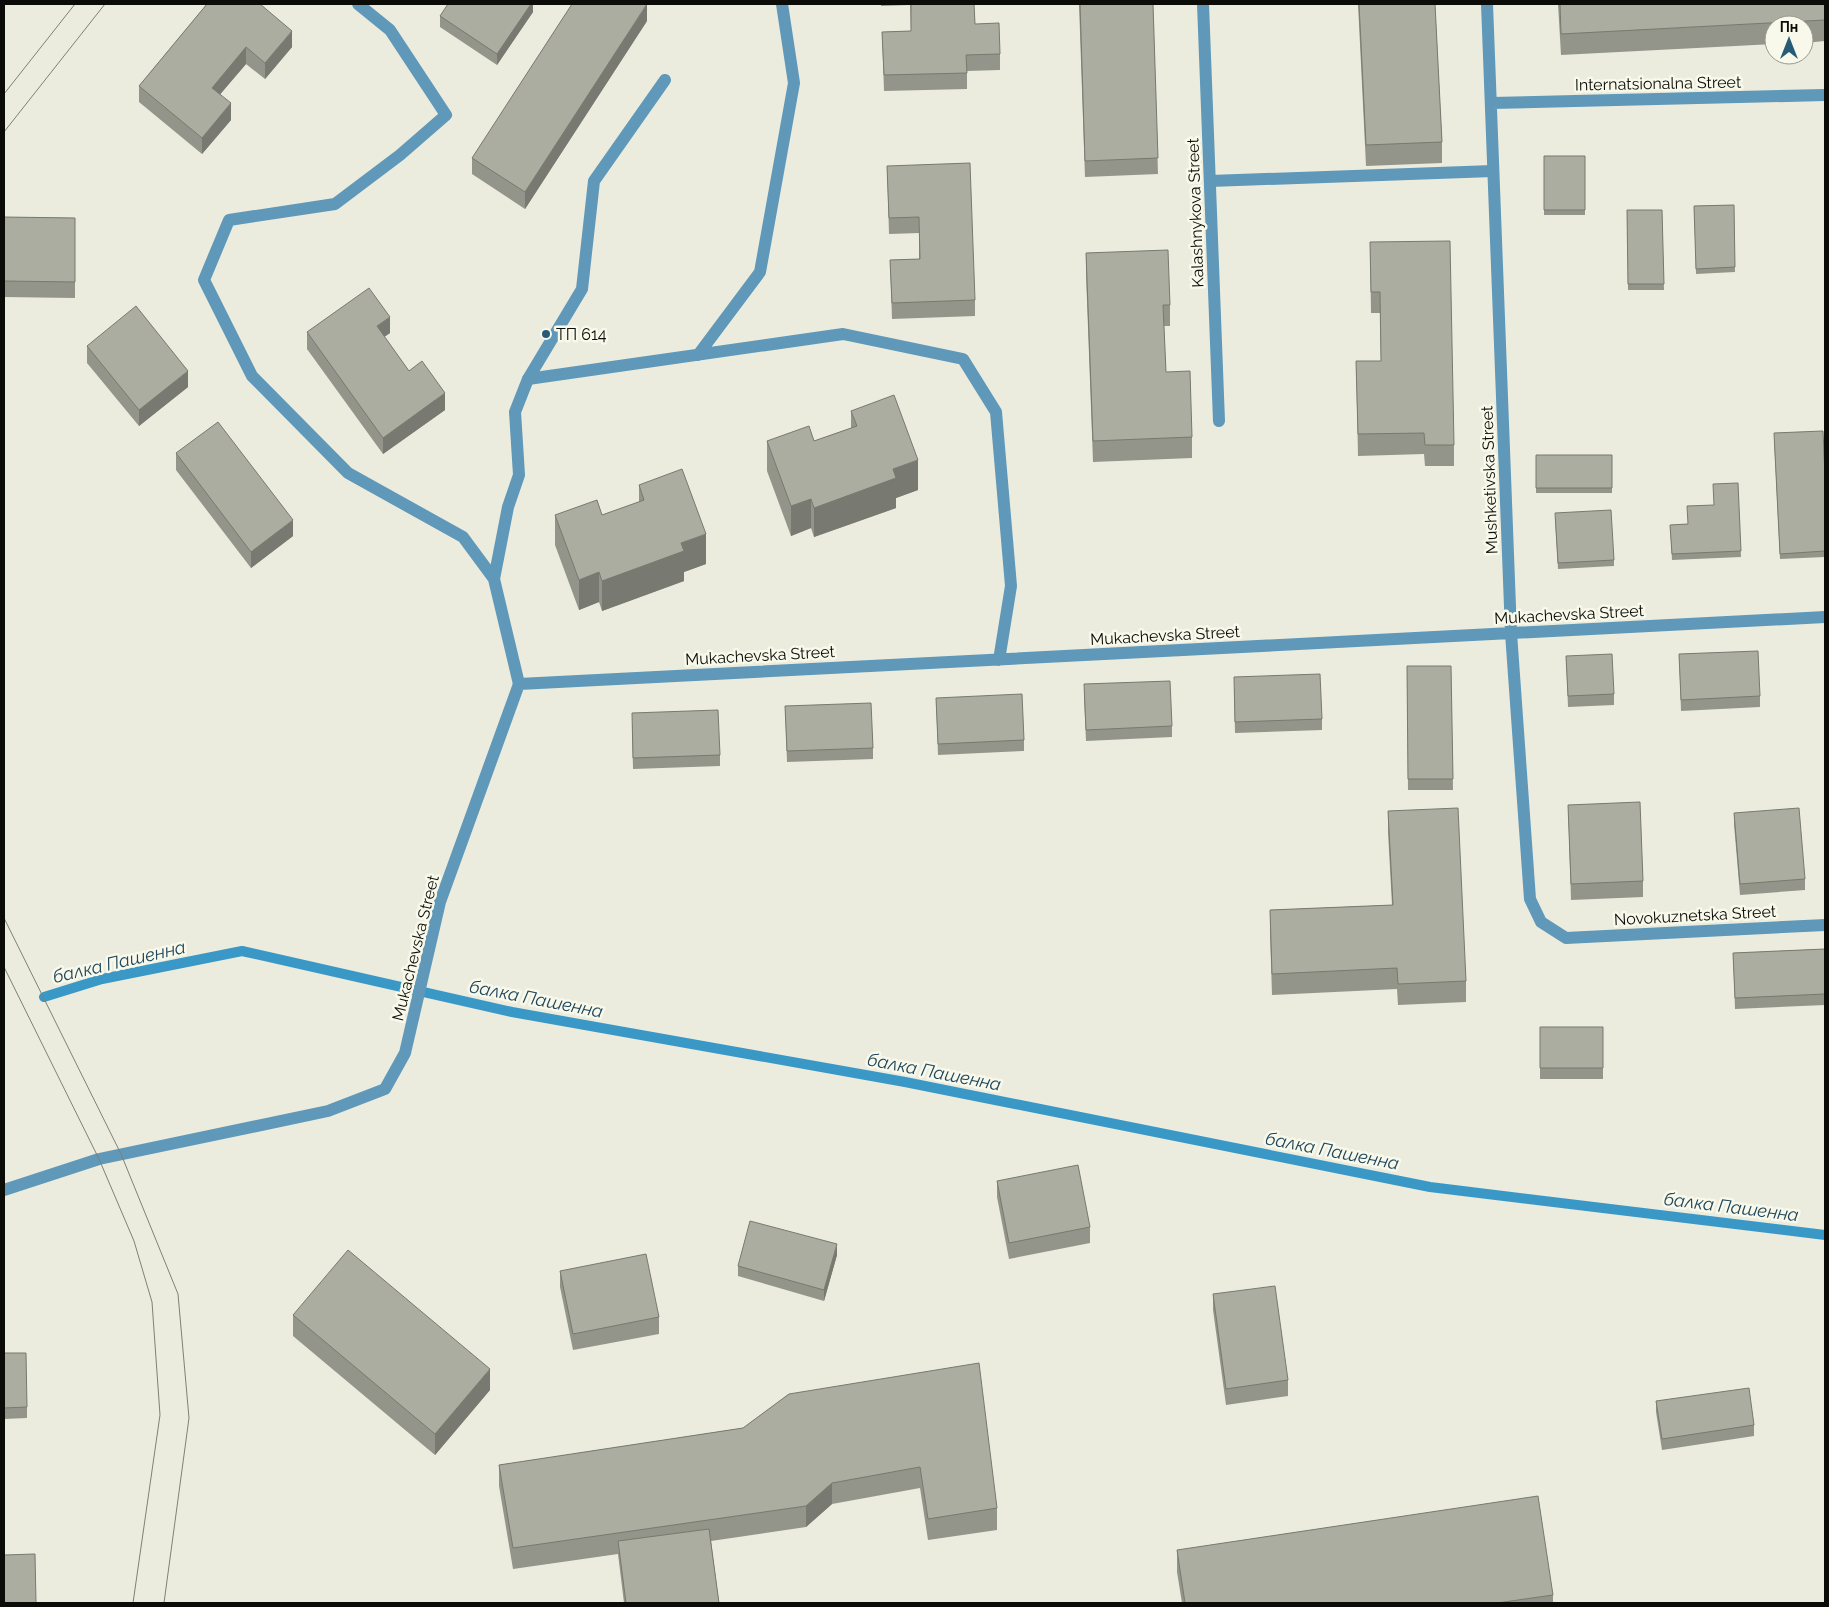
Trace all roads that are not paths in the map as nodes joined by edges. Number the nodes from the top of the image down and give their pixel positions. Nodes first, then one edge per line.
1 (358, 4) edge
2 (782, 4) edge
3 (1203, 4) edge
4 (1487, 4) edge
5 (665, 80) dead end
6 (1825, 95) edge
7 (1491, 103) junction
8 (1493, 171) junction
9 (1210, 181) junction
10 (698, 355) junction
11 (528, 379) junction
12 (1218, 421) dead end
13 (494, 579) junction
14 (1825, 617) edge
15 (1511, 632) junction
16 (999, 660) junction
17 (519, 684) junction
18 (1825, 925) edge
19 (1566, 938) joint
20 (4, 1190) edge

1 - 13 street
2 - 10 street
3 - 9 street, Kalashnykova Street
4 - 7 street, Mushketivska Street
5 - 11 street
6 - 7 street, Internatsionalna Street
7 - 8 street, Mushketivska Street
8 - 9 street
8 - 15 street, Mushketivska Street
9 - 12 street, Kalashnykova Street
10 - 11 street
10 - 16 street
11 - 13 street
13 - 17 street
14 - 15 street, Mukachevska Street
15 - 16 street, Mukachevska Street
15 - 19 street, Mushketivska Street
16 - 17 street, Mukachevska Street
17 - 20 street, Mukachevska Street
18 - 19 street, Novokuznetska Street

